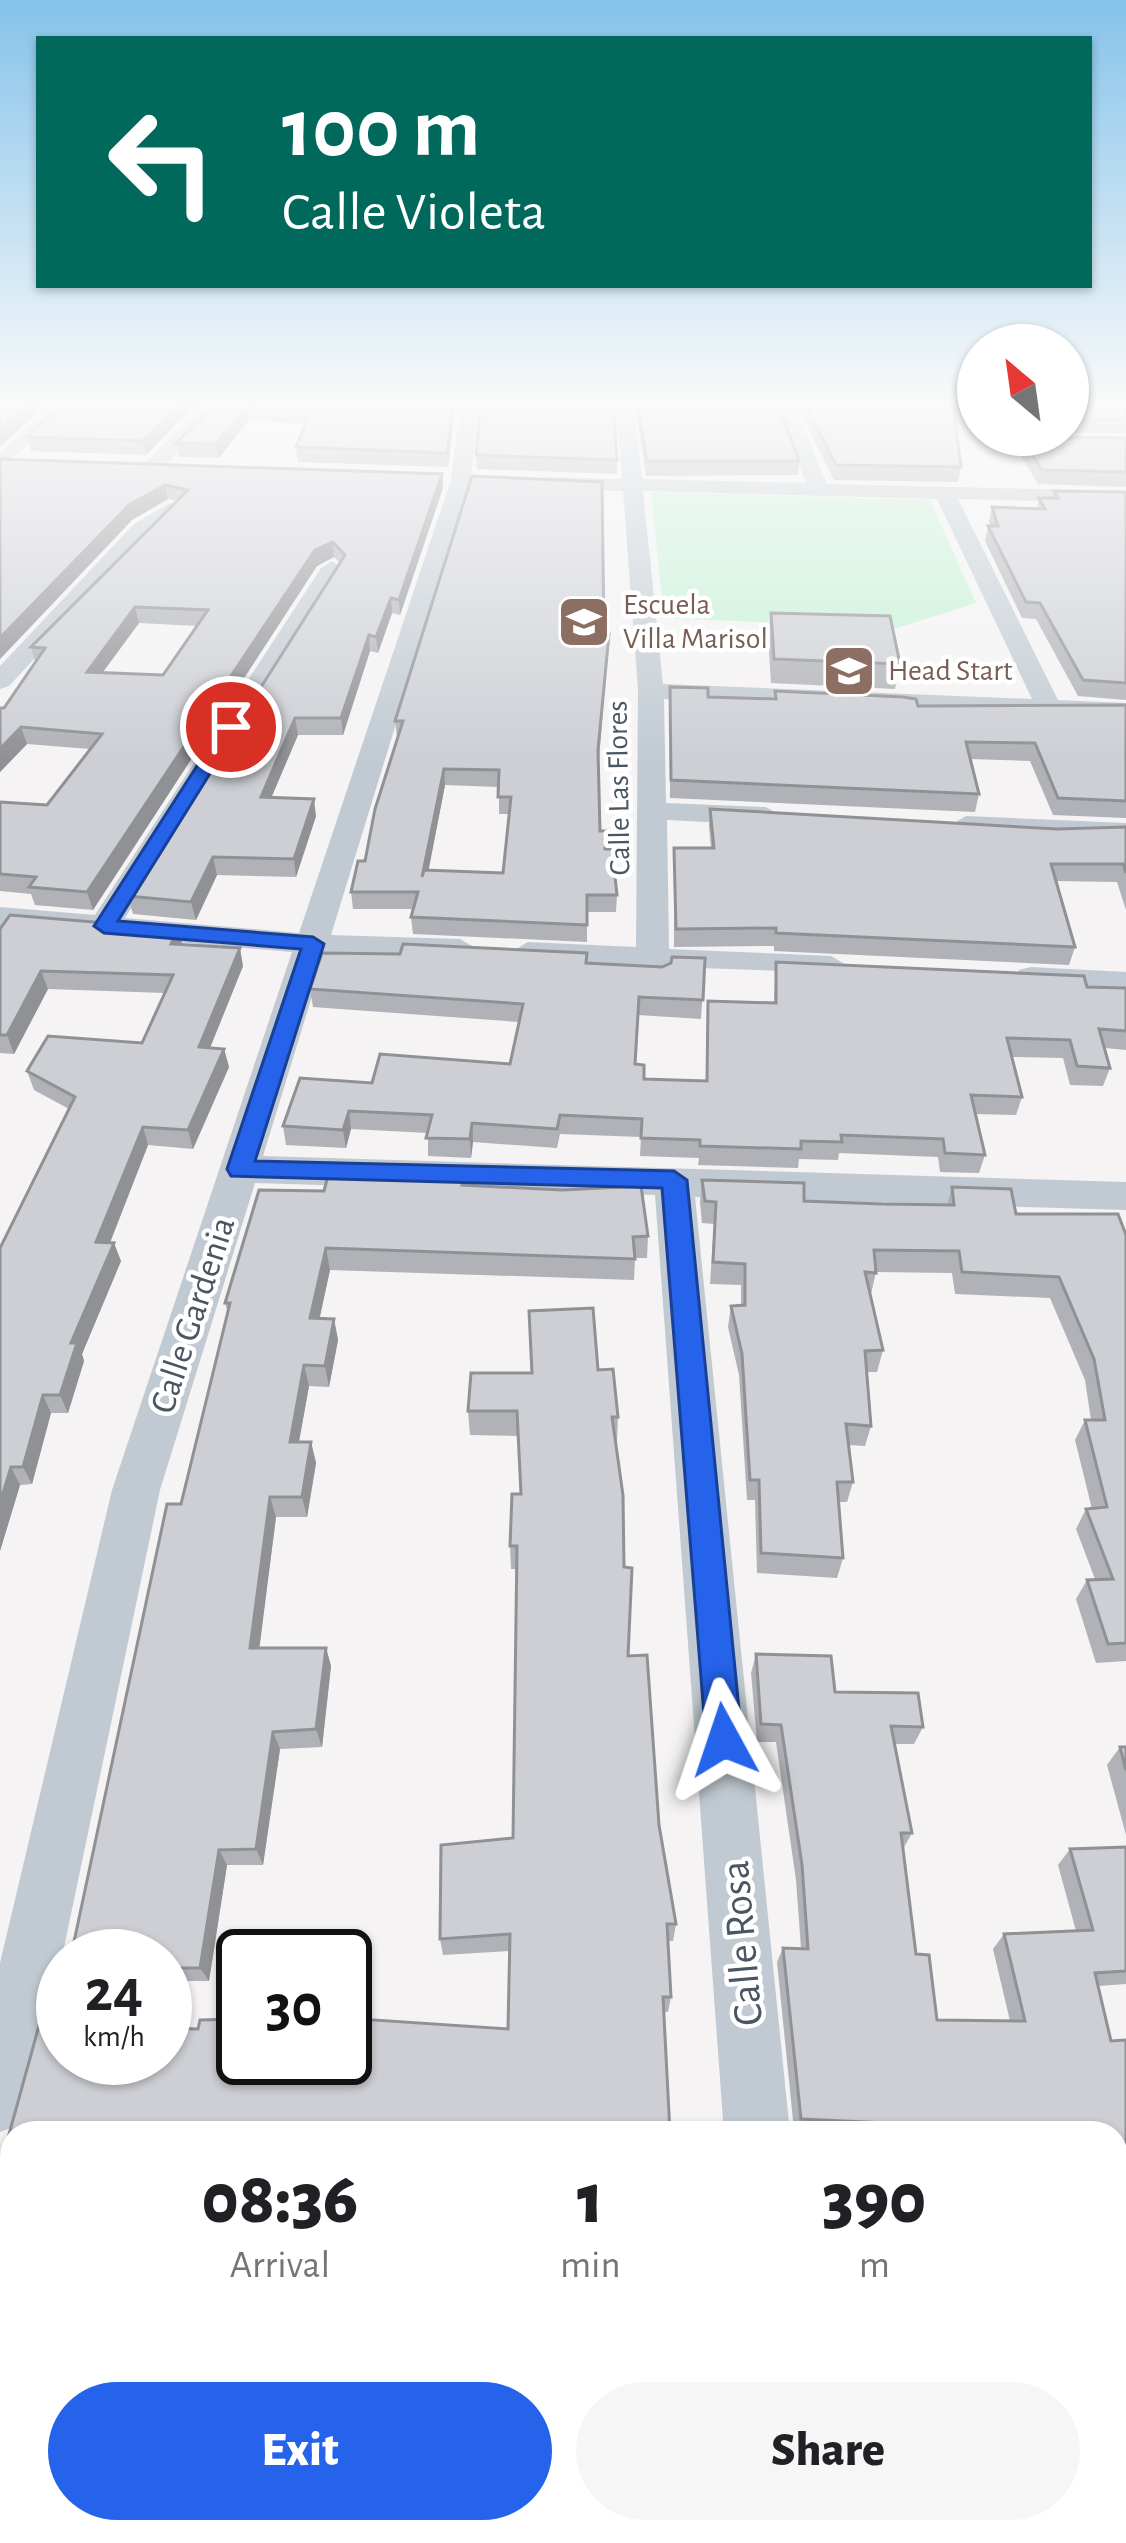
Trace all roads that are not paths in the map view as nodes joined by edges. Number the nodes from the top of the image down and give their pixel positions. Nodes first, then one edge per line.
1 (153, 523) edge
2 (446, 523) edge
3 (638, 523) edge
4 (958, 523) edge
5 (332, 568) edge
6 (0, 681) edge
7 (651, 691) junction
8 (1049, 708) junction
9 (1126, 711) edge
10 (653, 811) junction
11 (795, 818) edge
12 (937, 824) edge
13 (1126, 832) edge
14 (0, 917) edge
15 (104, 926) junction
16 (313, 944) junction
17 (653, 957) junction
18 (866, 968) edge
19 (1008, 976) edge
20 (1126, 982) edge
21 (240, 1169) junction
22 (674, 1180) junction
23 (1126, 1196) edge
24 (0, 2100) edge
25 (756, 2121) edge

1 - 6 street
2 - 16 street, Calle Gardenia
3 - 7 street, Calle Las Flores
4 - 8 street
5 - 15 street
7 - 8 street
7 - 10 street, Calle Las Flores
8 - 9 street
10 - 11 street
10 - 17 street, Calle Las Flores
12 - 13 street
14 - 15 street
15 - 16 street
16 - 17 street
16 - 21 street, Calle Gardenia
17 - 18 street
19 - 20 street
21 - 22 street
21 - 24 street, Calle Gardenia
22 - 23 street
22 - 25 street, Calle Rosa

